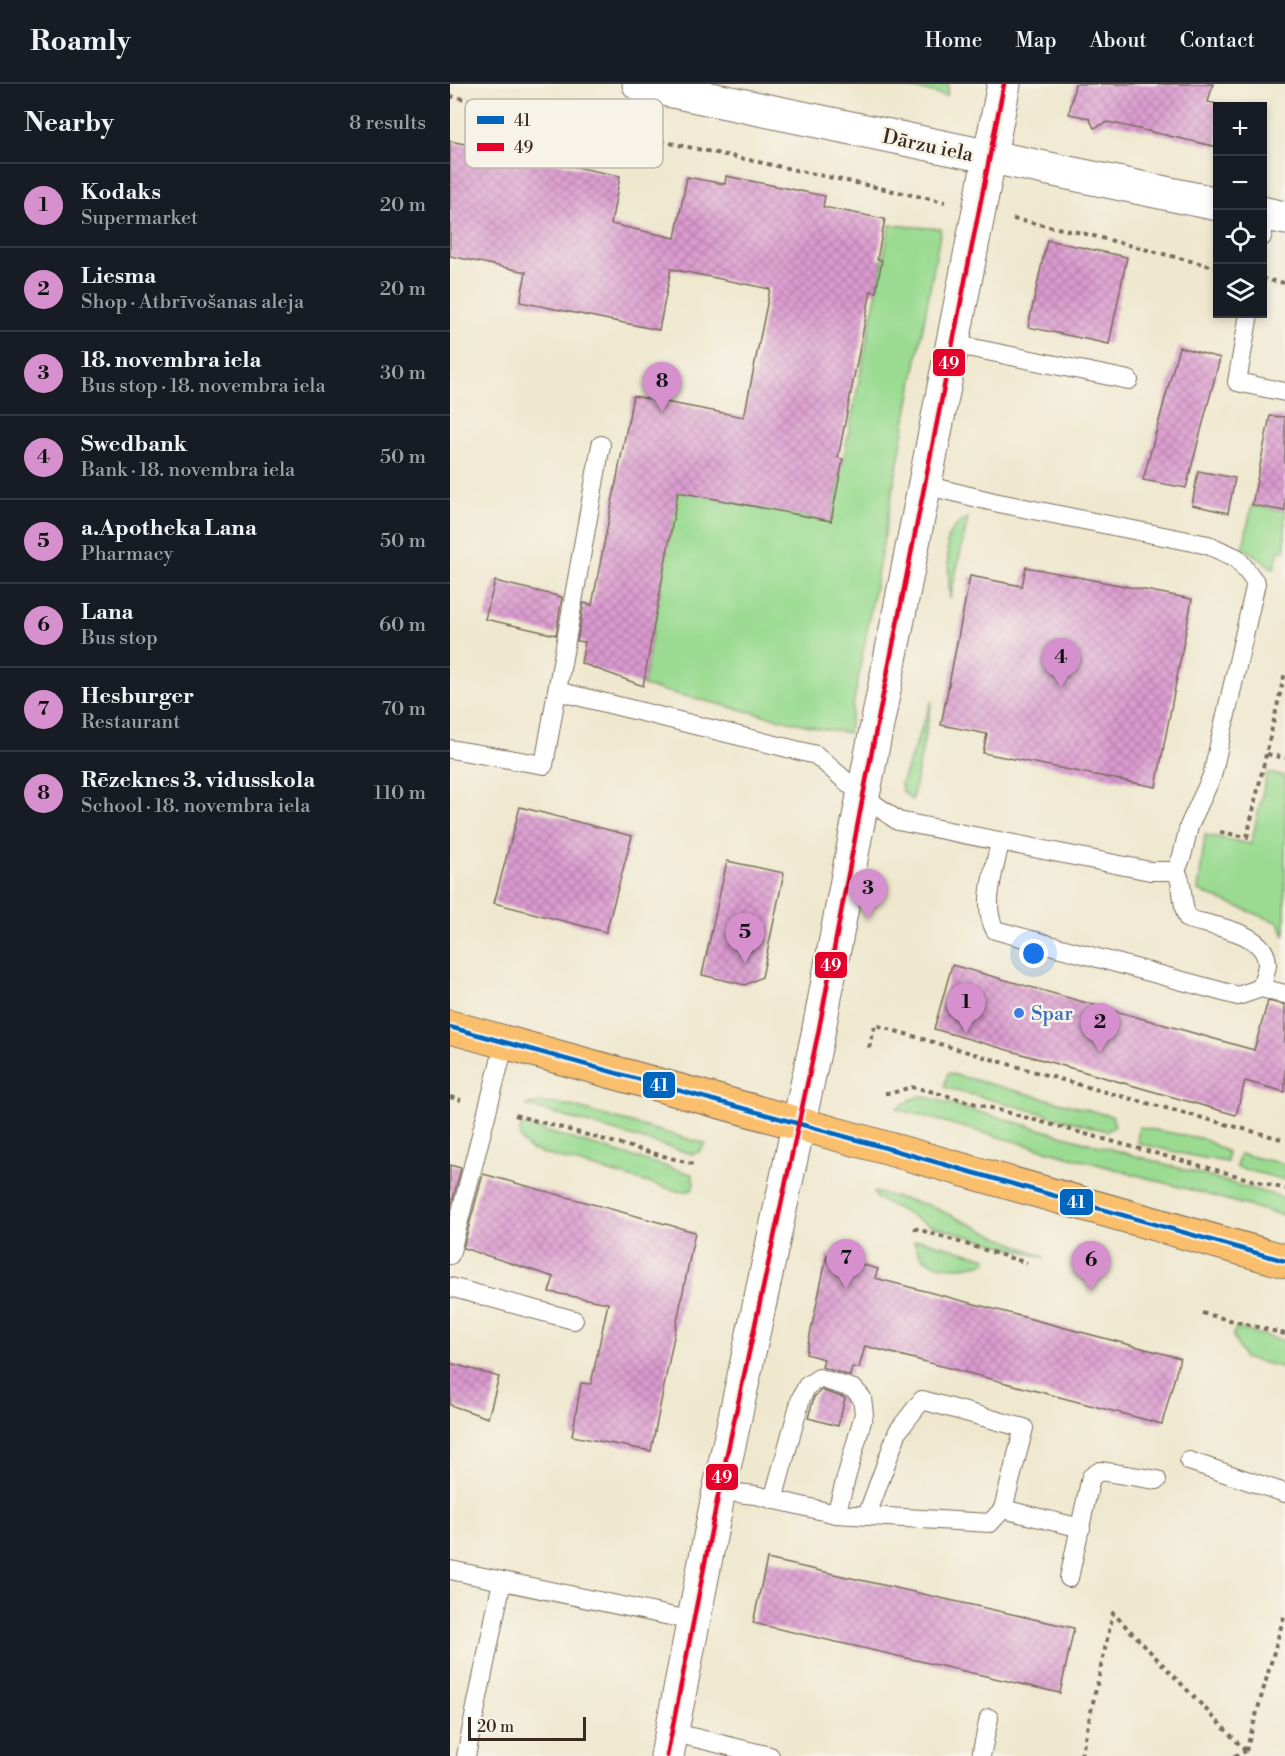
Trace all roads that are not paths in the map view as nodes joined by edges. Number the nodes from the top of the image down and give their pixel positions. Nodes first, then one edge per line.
1 (639, 84) edge
2 (1004, 84) edge
3 (989, 157) junction
4 (1213, 203) edge
5 (1248, 318) edge
6 (953, 344) junction
7 (1129, 380) dead end
8 (1285, 392) edge
9 (601, 445) dead end
10 (925, 485) junction
11 (557, 691) junction
12 (450, 749) edge
13 (863, 796) junction
14 (1000, 842) junction
15 (1176, 871) junction
16 (1261, 988) junction
17 (1285, 994) edge
18 (450, 1027) edge
19 (505, 1042) junction
20 (797, 1124) junction
21 (450, 1256) edge
22 (1285, 1261) edge
23 (450, 1287) edge
24 (574, 1320) dead end
25 (1189, 1461) dead end
26 (1157, 1480) dead end
27 (719, 1491) junction
28 (1285, 1493) edge
29 (773, 1500) junction
30 (1003, 1509) junction
31 (836, 1514) junction
32 (867, 1515) junction
33 (1081, 1528) junction
34 (450, 1570) edge
35 (1069, 1578) dead end
36 (502, 1581) junction
37 (694, 1620) junction
38 (989, 1718) dead end
39 (669, 1744) edge
40 (466, 1756) edge
41 (770, 1756) edge
42 (981, 1756) edge

1 - 3 street, Dārzu iela
2 - 3 street
3 - 4 street, Dārzu iela
3 - 6 street
5 - 8 lane
6 - 7 lane
6 - 10 street
9 - 11 lane
10 - 13 street
10 - 15 lane
11 - 12 lane
11 - 13 lane
13 - 14 lane
13 - 20 street
14 - 15 lane
14 - 16 lane
15 - 16 lane
16 - 17 lane
18 - 19 main road
19 - 20 main road
19 - 21 lane
20 - 22 main road
20 - 27 street
23 - 24 lane
25 - 28 lane
26 - 33 lane
27 - 29 lane
27 - 37 street
29 - 31 lane
29 - 31 lane
30 - 32 lane
30 - 32 lane
30 - 33 lane
31 - 32 lane
33 - 35 lane
34 - 36 lane
36 - 37 lane
36 - 40 lane
37 - 39 street
38 - 42 lane
39 - 41 lane

